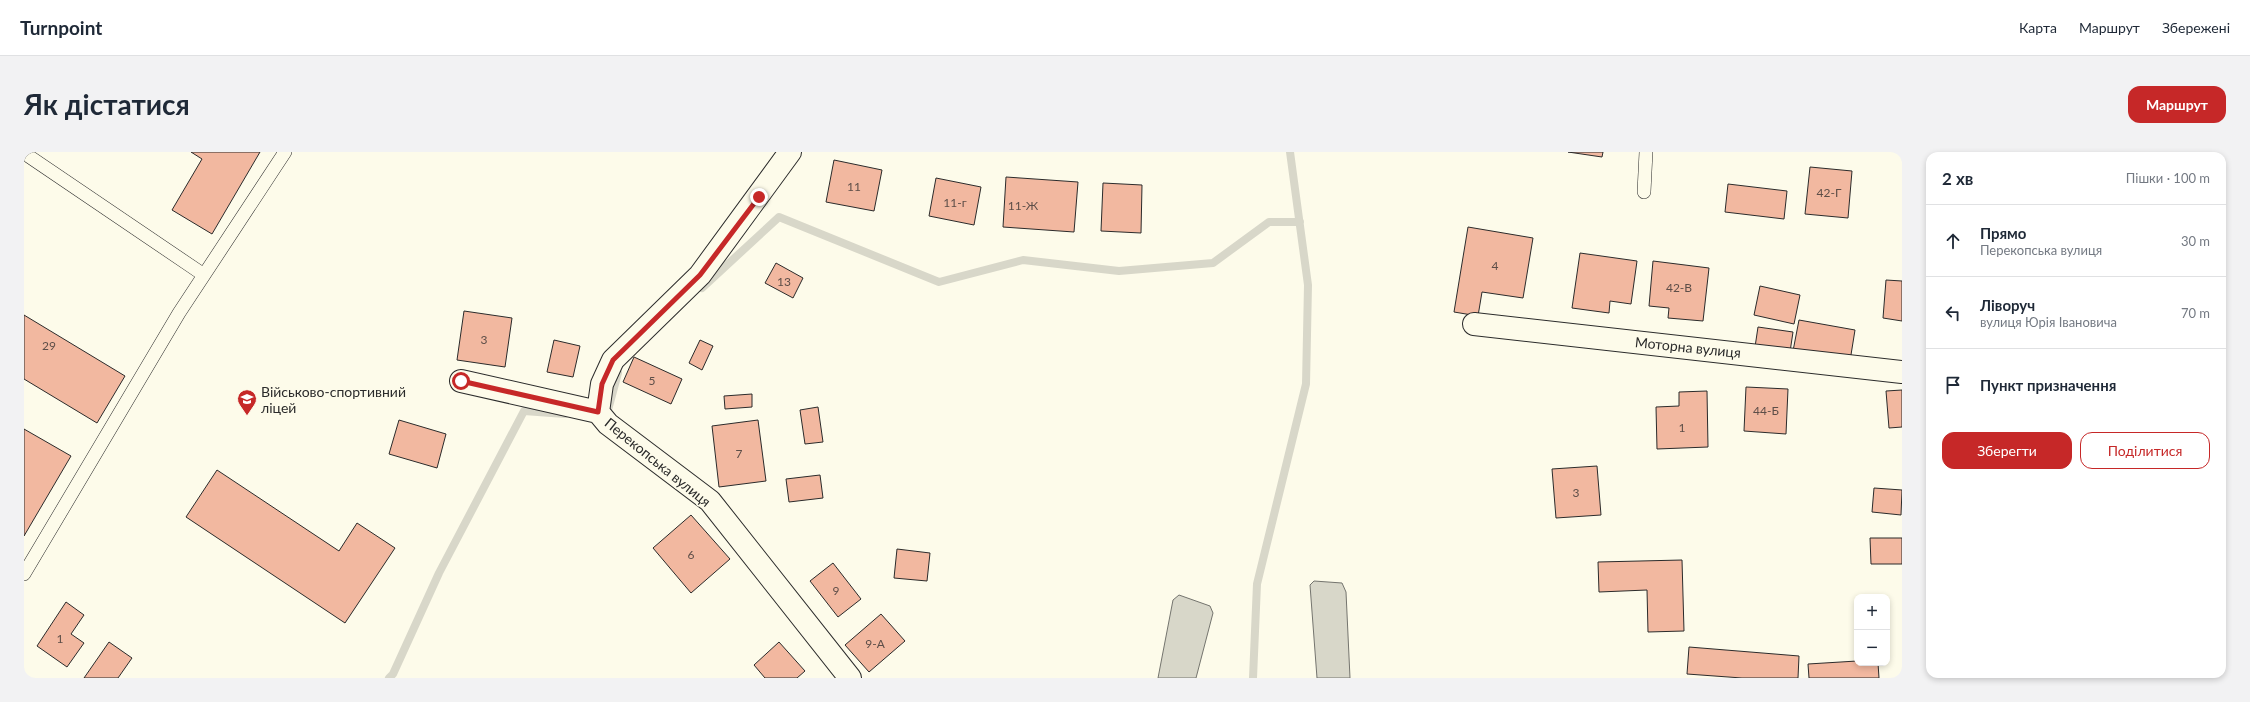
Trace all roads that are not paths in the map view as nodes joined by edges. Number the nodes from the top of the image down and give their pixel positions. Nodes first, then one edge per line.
1 (285, 152) edge
2 (790, 152) edge
3 (1646, 152) edge
4 (24, 153) edge
5 (1644, 192) dead end
6 (204, 275) junction
7 (1474, 324) dead end
8 (1902, 372) edge
9 (461, 381) dead end
10 (598, 412) junction
11 (24, 574) edge
12 (841, 674) edge

1 - 6 lane
2 - 10 street
3 - 5 lane
4 - 6 lane
6 - 11 lane
7 - 8 street, Моторна вулиця
9 - 10 street, Перекопська вулиця
10 - 12 street, Перекопська вулиця

